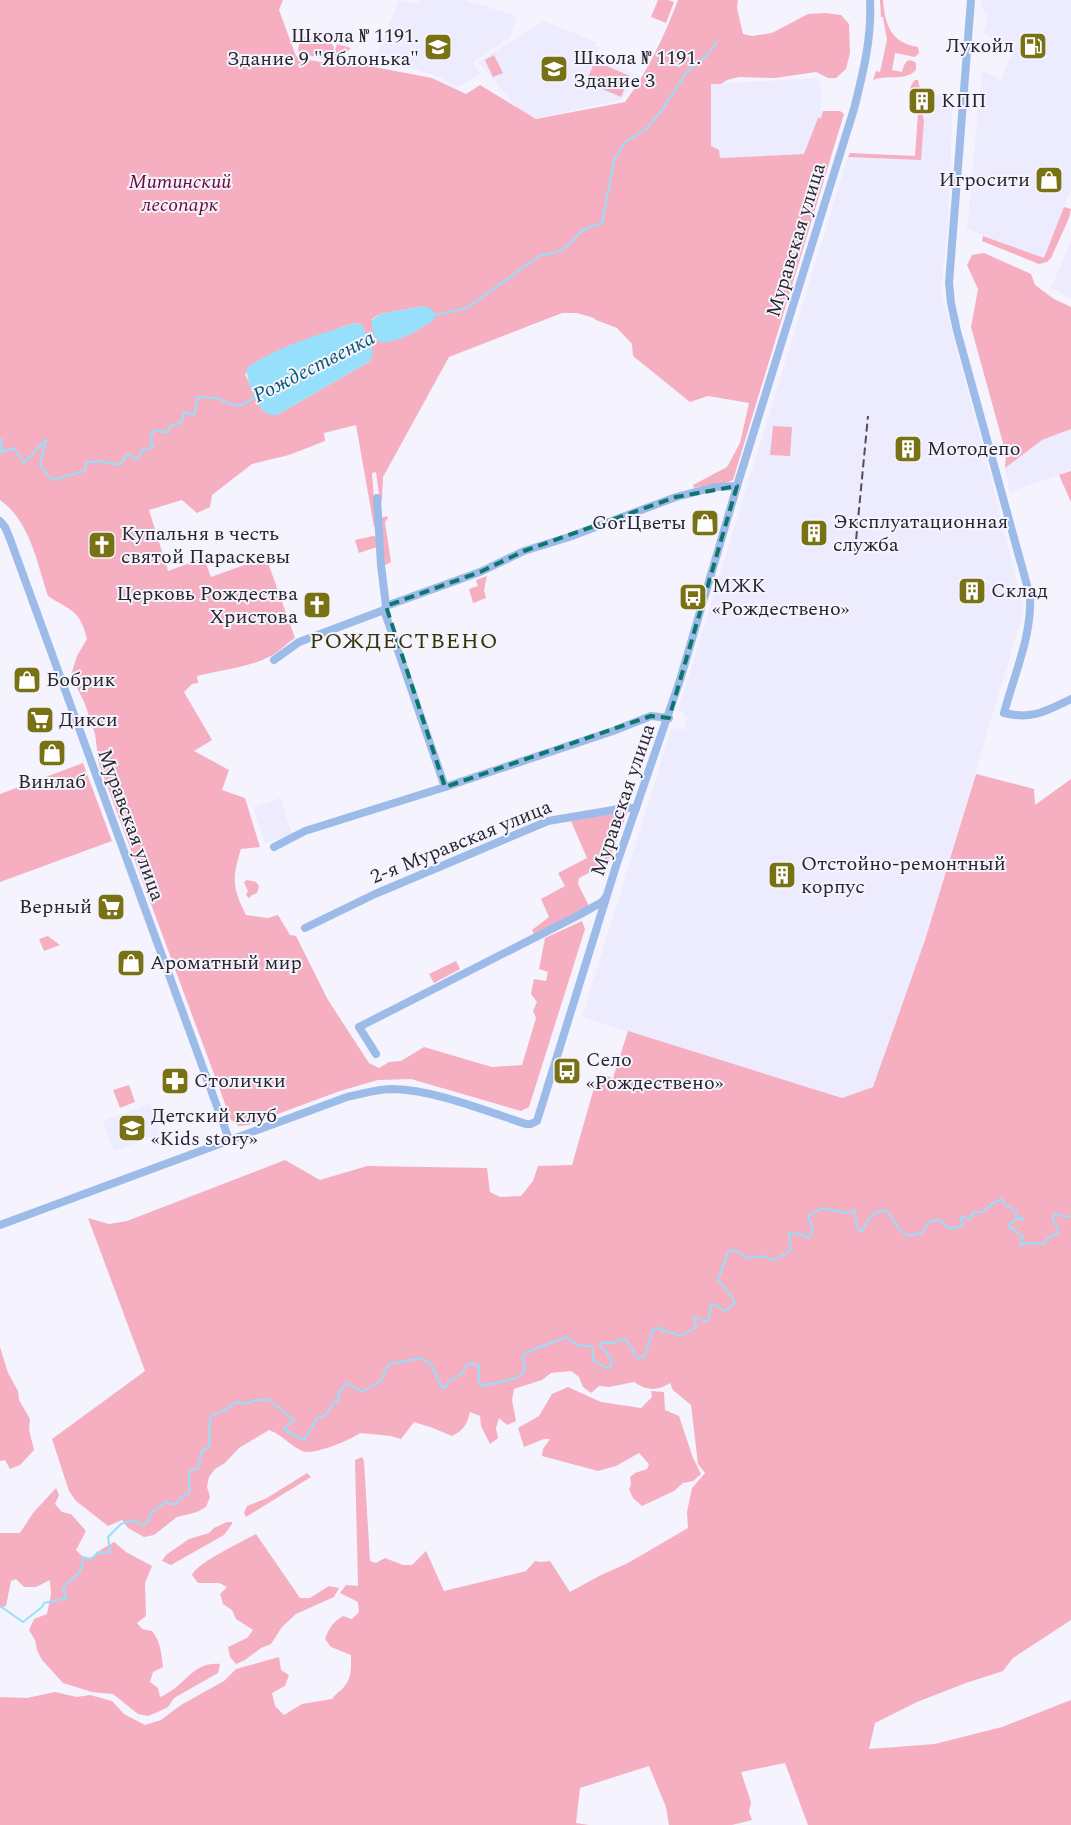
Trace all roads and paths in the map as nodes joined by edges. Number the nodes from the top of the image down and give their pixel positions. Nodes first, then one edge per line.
1 (870, 0) edge
2 (971, 0) edge
3 (737, 486) junction
4 (377, 498) dead end
5 (0, 521) edge
6 (385, 608) junction
7 (274, 660) dead end
8 (1071, 699) edge
9 (669, 718) junction
10 (445, 787) junction
11 (636, 808) junction
12 (274, 847) dead end
13 (607, 897) junction
14 (306, 928) dead end
15 (376, 1054) dead end
16 (230, 1142) junction
17 (0, 1225) edge

1 - 3 street, Муравская улица
2 - 8 street
3 - 6 street
3 - 9 street, Муравская улица
4 - 6 street
5 - 16 street, Муравская улица
6 - 7 street
6 - 10 street
9 - 10 street
9 - 11 street, Муравская улица
10 - 12 street
11 - 13 street, Муравская улица
11 - 14 street, 2-я Муравская улица
13 - 15 street
13 - 16 street, Муравская улица
16 - 17 street

